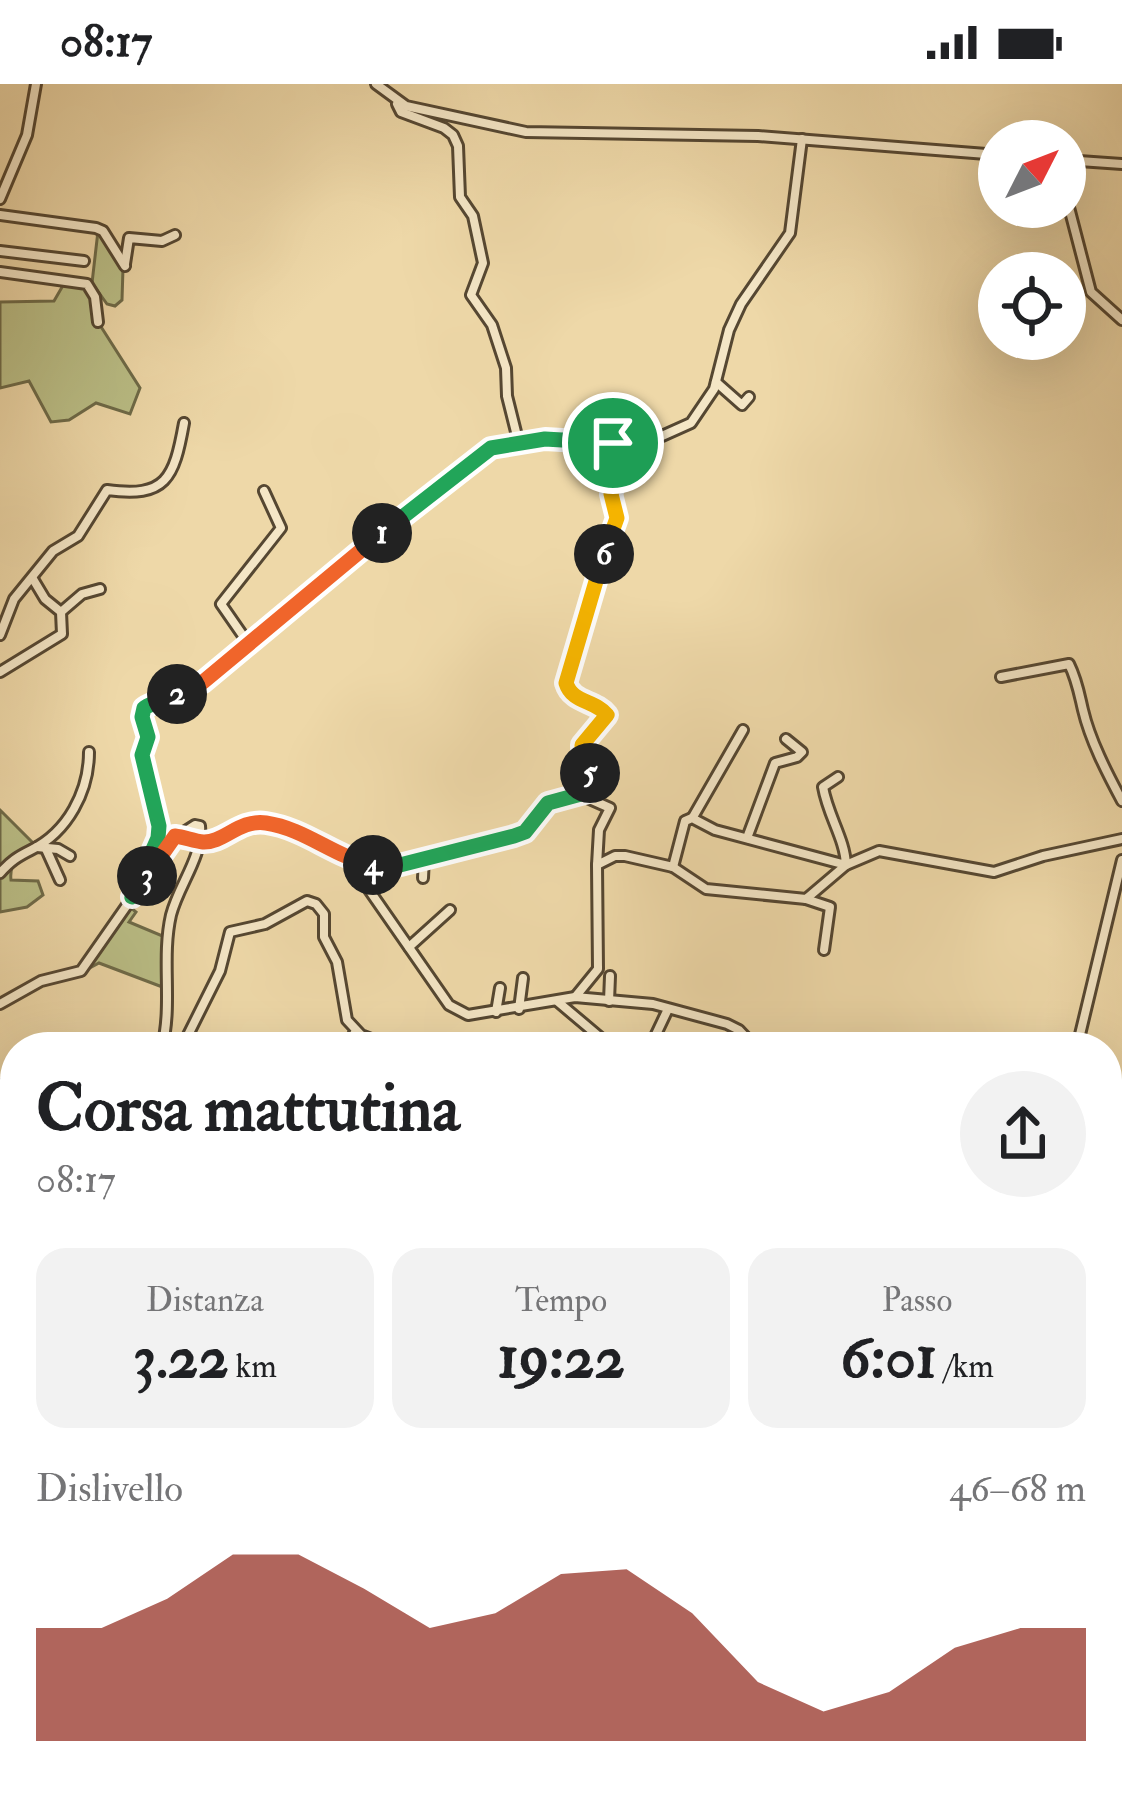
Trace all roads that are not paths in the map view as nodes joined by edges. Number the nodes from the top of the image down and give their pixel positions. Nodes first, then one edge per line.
1 (36, 84) edge
2 (376, 84) edge
3 (395, 100) junction
4 (802, 139) junction
5 (978, 153) edge
6 (1086, 161) edge
7 (1122, 164) edge
8 (0, 199) edge
9 (0, 215) edge
10 (1074, 228) edge
11 (175, 236) dead end
12 (0, 251) edge
13 (84, 261) dead end
14 (0, 272) edge
15 (1122, 320) edge
16 (98, 322) dead end
17 (716, 382) junction
18 (749, 397) dead end
19 (184, 423) dead end
20 (613, 443) junction
21 (519, 444) junction
22 (264, 491) dead end
23 (33, 579) junction
24 (100, 589) dead end
25 (61, 612) junction
26 (0, 635) edge
27 (248, 643) junction
28 (0, 672) edge
29 (1001, 677) dead end
30 (743, 730) dead end
31 (786, 740) dead end
32 (89, 752) dead end
33 (838, 777) dead end
34 (584, 796) junction
35 (1122, 801) edge
36 (692, 818) junction
37 (747, 838) junction
38 (1122, 838) edge
39 (200, 839) junction
40 (41, 848) junction
41 (70, 856) dead end
42 (424, 857) junction
43 (348, 860) junction
44 (1122, 860) edge
45 (597, 865) junction
46 (846, 865) junction
47 (673, 867) junction
48 (0, 873) edge
49 (423, 878) dead end
50 (60, 880) dead end
51 (132, 897) junction
52 (806, 899) junction
53 (450, 910) dead end
54 (409, 941) junction
55 (824, 950) dead end
56 (610, 976) dead end
57 (523, 978) dead end
58 (500, 988) dead end
59 (575, 997) junction
60 (556, 1000) junction
61 (608, 1000) junction
62 (0, 1004) edge
63 (519, 1009) junction
64 (668, 1009) junction
65 (496, 1012) junction
66 (356, 1031) edge
67 (165, 1032) edge
68 (190, 1032) edge
69 (594, 1032) edge
70 (657, 1032) edge
71 (742, 1032) edge
72 (1081, 1032) edge

1 - 8 street
2 - 3 street
3 - 4 street
3 - 21 street
4 - 5 street
4 - 17 street
6 - 7 street
9 - 11 street
10 - 15 street
12 - 13 street
14 - 16 street
17 - 18 street
17 - 20 street
19 - 23 street
20 - 21 street
20 - 34 street
21 - 27 street
22 - 27 street
23 - 25 street
23 - 26 street
24 - 25 street
25 - 28 street
27 - 51 street
29 - 35 street
30 - 36 street
31 - 37 street
32 - 40 street
33 - 46 street
34 - 42 street
34 - 45 street
36 - 37 street
36 - 47 street
37 - 46 street
38 - 46 street
39 - 43 street
39 - 51 street
39 - 67 street
40 - 41 street
40 - 48 street
40 - 50 street
42 - 43 street
42 - 49 street
43 - 54 street
44 - 72 street
45 - 47 street
45 - 59 street
46 - 52 street
47 - 52 street
51 - 62 street
52 - 55 street
53 - 54 street
54 - 65 street
56 - 61 street
57 - 63 street
58 - 65 street
59 - 60 street
59 - 61 street
60 - 63 street
60 - 69 street
61 - 64 street
63 - 65 street
64 - 70 street
64 - 71 street
66 - 68 street

